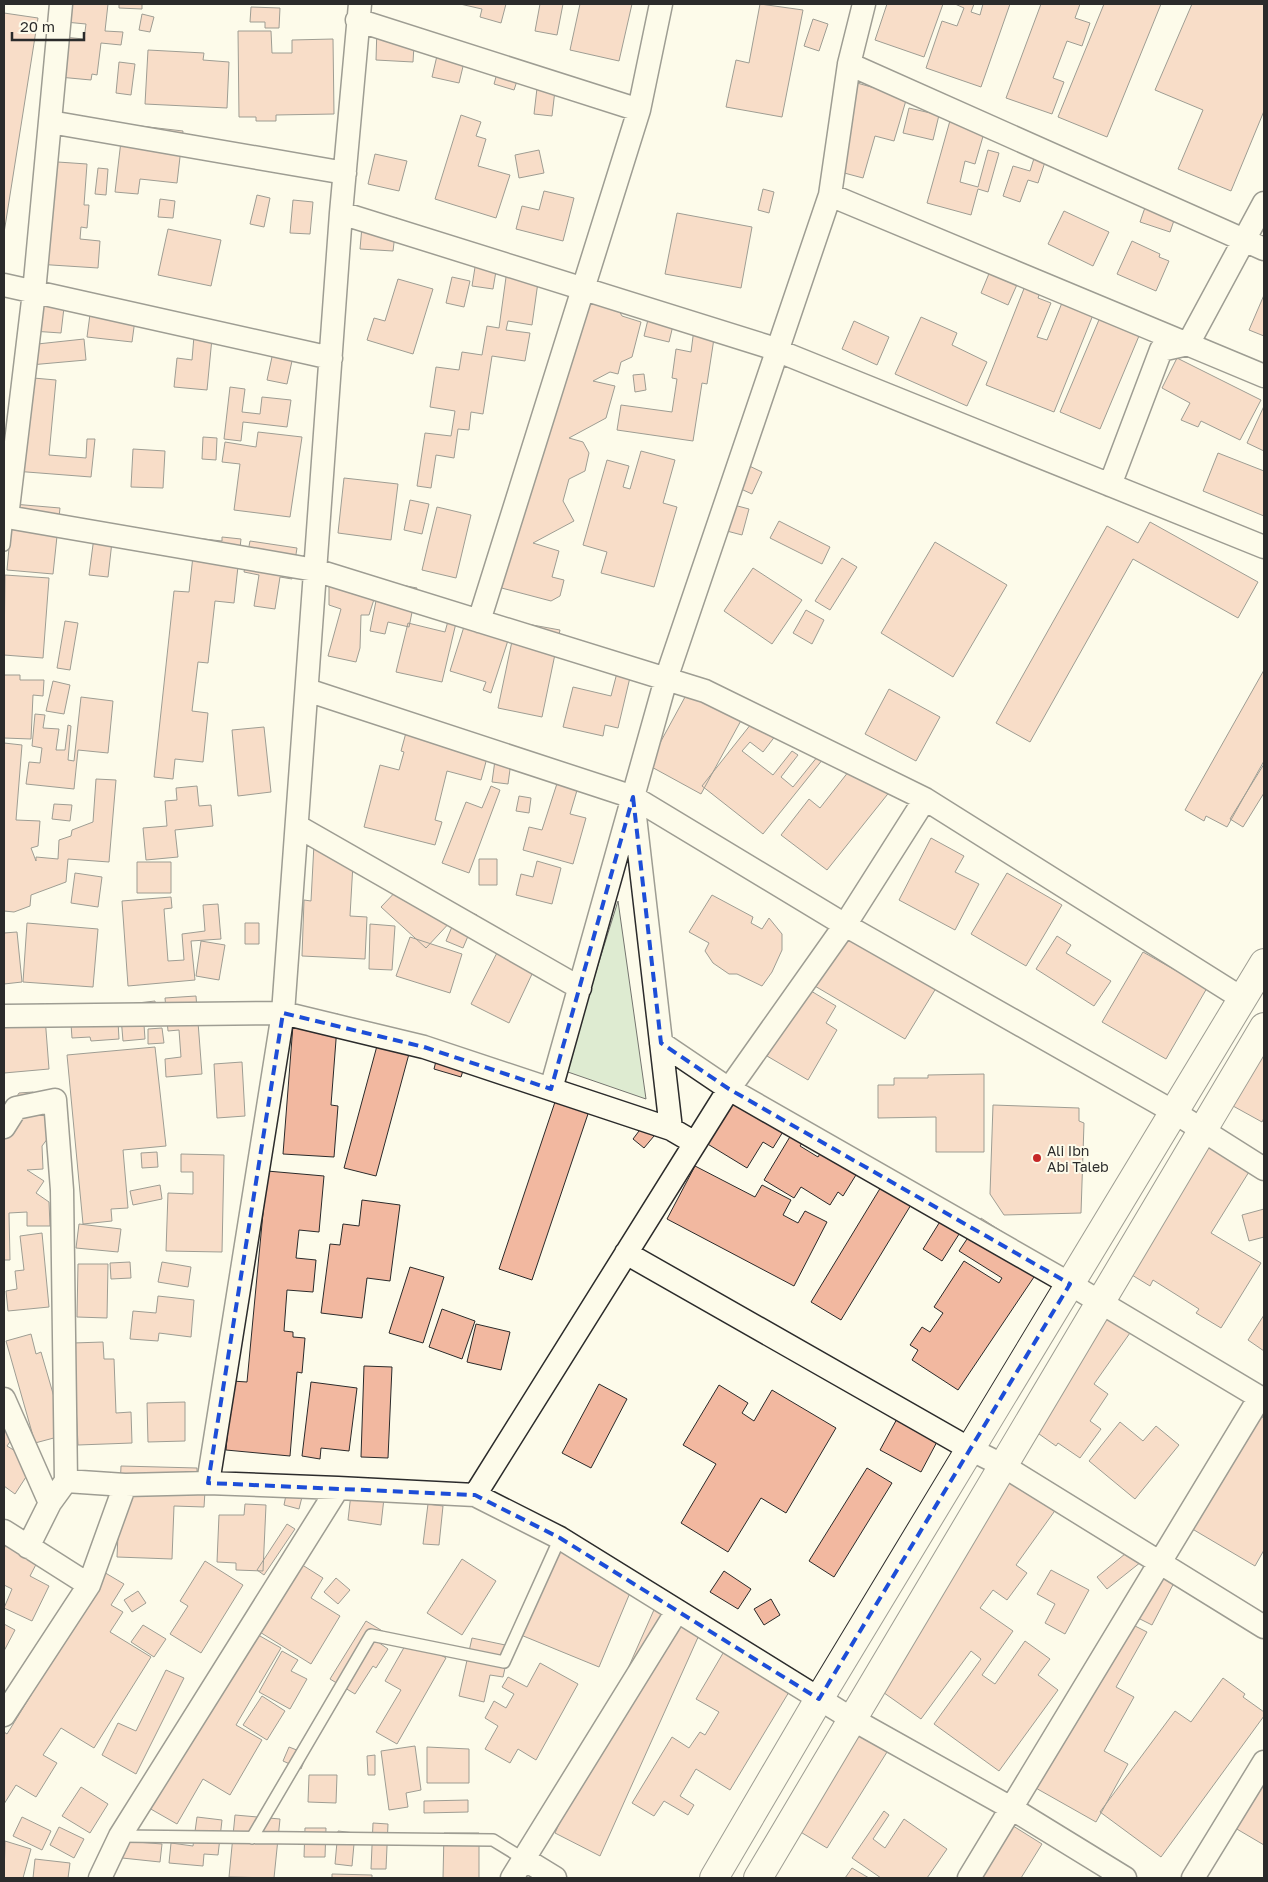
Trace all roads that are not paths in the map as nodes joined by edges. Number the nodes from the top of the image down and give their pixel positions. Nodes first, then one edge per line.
1 (61, 4) edge
2 (661, 4) edge
3 (864, 4) edge
4 (359, 12) edge
5 (848, 64) junction
6 (639, 110) junction
7 (50, 122) junction
8 (345, 173) junction
9 (830, 195) junction
10 (1264, 202) edge
11 (341, 213) junction
12 (1254, 245) edge
13 (4, 285) edge
14 (583, 289) junction
15 (34, 292) junction
16 (1188, 344) junction
17 (777, 350) junction
18 (331, 358) junction
19 (1264, 376) edge
20 (1110, 485) junction
21 (7, 517) junction
22 (4, 545) edge
23 (1264, 547) edge
24 (315, 570) junction
25 (479, 621) junction
26 (666, 679) junction
27 (307, 690) junction
28 (633, 798) junction
29 (925, 798) junction
30 (297, 826) junction
31 (845, 925) junction
32 (1264, 963) edge
33 (580, 988) junction
34 (1243, 999) junction
35 (283, 1013) junction
36 (4, 1016) edge
37 (1264, 1027) edge
38 (661, 1043) junction
39 (552, 1089) junction
40 (729, 1089) junction
41 (1174, 1112) junction
42 (4, 1127) edge
43 (671, 1128) junction
44 (1202, 1130) junction
45 (695, 1143) junction
46 (1264, 1169) edge
47 (626, 1253) junction
48 (1070, 1284) junction
49 (1099, 1303) junction
50 (4, 1399) edge
51 (1262, 1399) edge
52 (970, 1449) junction
53 (1002, 1465) junction
54 (66, 1481) junction
55 (208, 1483) junction
56 (125, 1485) junction
57 (338, 1488) junction
58 (475, 1495) junction
59 (50, 1503) junction
60 (4, 1532) edge
61 (560, 1538) junction
62 (28, 1547) junction
63 (1160, 1563) junction
64 (89, 1585) junction
65 (677, 1611) junction
66 (1264, 1627) edge
67 (819, 1699) junction
68 (4, 1715) edge
69 (852, 1719) junction
70 (1264, 1762) edge
71 (1011, 1808) junction
72 (120, 1836) junction
73 (252, 1838) junction
74 (524, 1859) junction
75 (100, 1878) edge
76 (512, 1878) edge
77 (555, 1878) edge
78 (714, 1878) edge
79 (758, 1878) edge
80 (968, 1878) edge
81 (1125, 1878) edge
82 (1193, 1878) edge

1 - 7 street
2 - 6 street
3 - 5 street
4 - 6 street
4 - 8 street
5 - 9 street
5 - 12 street
6 - 14 street
7 - 8 street
7 - 15 street
8 - 11 street
9 - 16 street
9 - 17 street
10 - 12 street
11 - 14 street
11 - 18 street
12 - 16 street
13 - 15 street
14 - 17 street
14 - 25 street
15 - 18 street
15 - 21 street
16 - 19 street
16 - 20 street
17 - 20 street
17 - 26 street
18 - 24 street
20 - 23 street
21 - 22 lane
21 - 24 street
24 - 25 street
24 - 27 street
25 - 26 street
26 - 28 street
26 - 29 street
27 - 28 street
27 - 30 street
28 - 31 street
28 - 33 street
28 - 38 street
29 - 31 street
29 - 34 street
30 - 33 street
30 - 35 street
31 - 40 street
31 - 41 street
32 - 34 main road
33 - 39 street
34 - 41 main road
35 - 36 street
35 - 39 street
35 - 55 street
37 - 44 main road
38 - 40 street
38 - 43 street
39 - 43 street
40 - 45 street
40 - 48 street
41 - 44 street
41 - 48 main road
42 - 54 street
43 - 45 street
44 - 46 street
44 - 49 main road
45 - 47 street
47 - 52 street
47 - 58 street
48 - 49 street
48 - 52 main road
49 - 51 street
49 - 53 main road
50 - 59 street
51 - 63 street
52 - 53 street
52 - 67 main road
53 - 63 street
53 - 69 main road
54 - 56 street
54 - 59 street
55 - 56 street
55 - 57 street
56 - 64 street
57 - 58 street
57 - 72 street
58 - 61 street
59 - 62 street
60 - 62 street
61 - 65 street
61 - 73 lane
62 - 64 street
63 - 66 street
63 - 71 street
64 - 68 street
65 - 67 street
65 - 74 street
67 - 69 street
67 - 78 main road
69 - 71 street
69 - 79 main road
70 - 82 street
71 - 80 street
71 - 81 street
72 - 73 lane
72 - 75 street
73 - 74 lane
74 - 76 street
74 - 77 street

